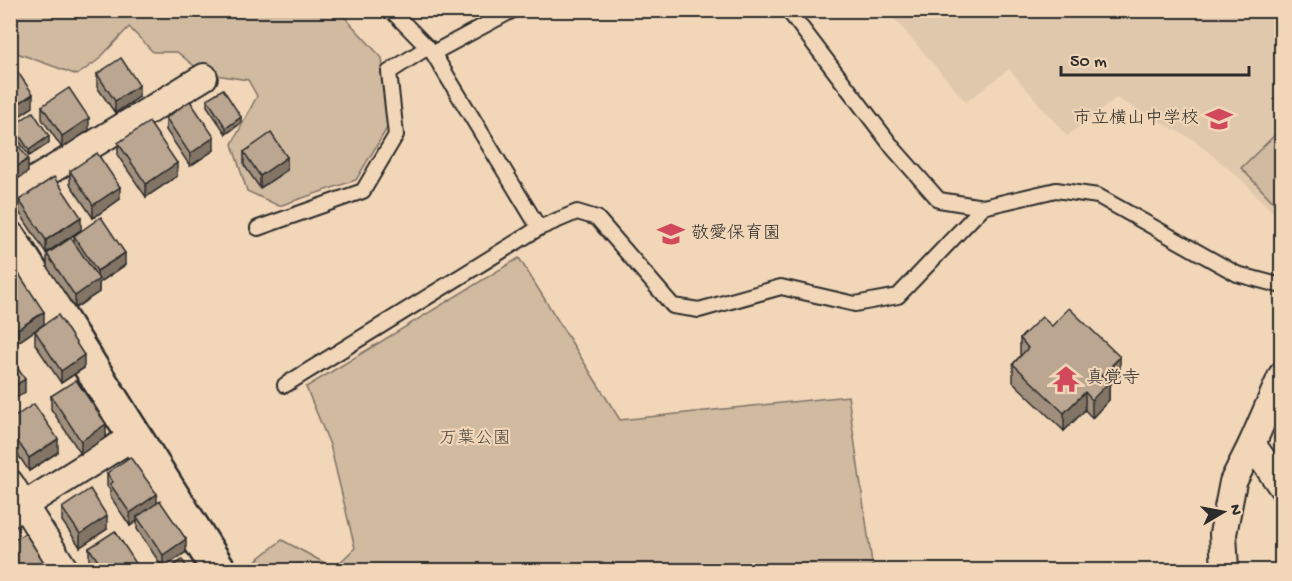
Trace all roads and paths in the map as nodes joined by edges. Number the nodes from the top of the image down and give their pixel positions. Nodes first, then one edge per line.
1 (392, 10) edge
2 (513, 10) edge
3 (788, 10) edge
4 (431, 50) junction
5 (204, 77) dead end
6 (10, 195) edge
7 (983, 207) junction
8 (258, 228) dead end
9 (539, 228) junction
10 (10, 239) edge
11 (1281, 286) edge
12 (1281, 375) edge
13 (285, 385) dead end
14 (135, 436) junction
15 (1252, 444) junction
16 (10, 483) edge
17 (1281, 487) edge
18 (18, 510) edge
19 (65, 570) edge
20 (219, 570) edge
21 (1225, 570) edge

1 - 4 lane
2 - 4 lane
3 - 7 lane
4 - 8 lane
4 - 9 lane
5 - 6 street
7 - 9 lane
7 - 11 lane
9 - 13 lane
10 - 14 street
12 - 15 street
14 - 18 street
14 - 20 street
15 - 17 street
15 - 21 street
16 - 18 street
18 - 19 street

